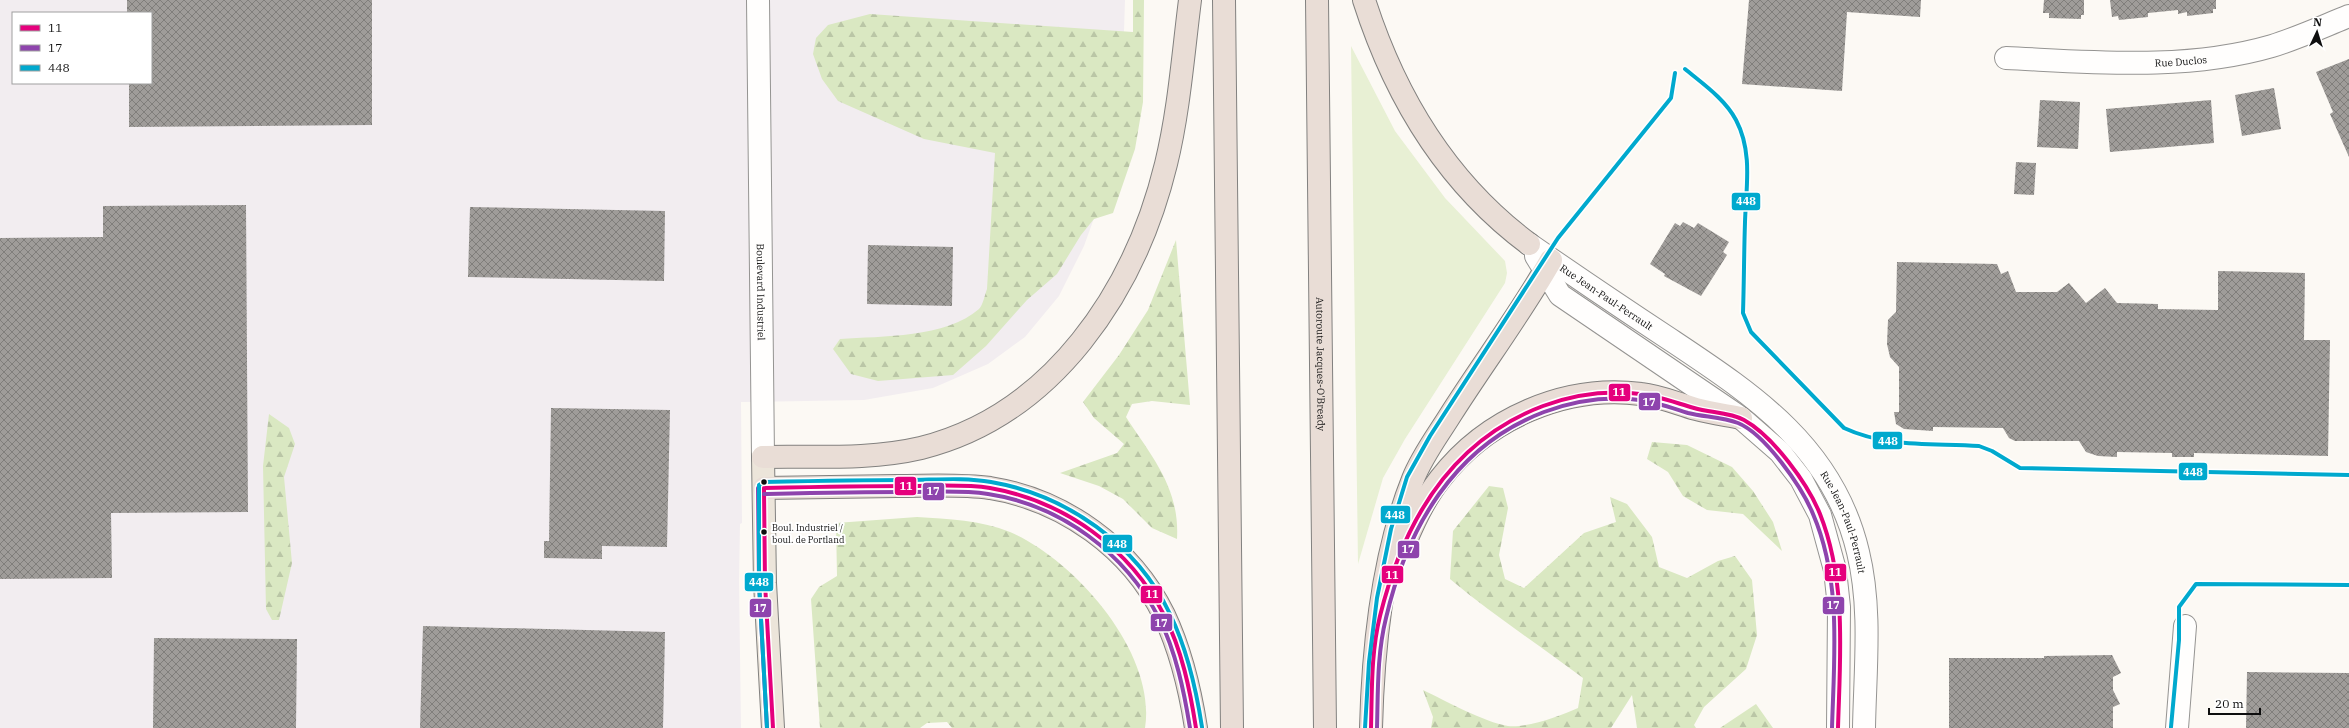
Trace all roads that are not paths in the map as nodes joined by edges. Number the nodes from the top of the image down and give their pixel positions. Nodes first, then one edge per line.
1 (758, 0) edge
2 (1190, 0) edge
3 (1224, 0) edge
4 (1317, 0) edge
5 (1364, 0) edge
6 (2349, 16) edge
7 (2006, 58) dead end
8 (1529, 244) joint
9 (1548, 265) junction
10 (1741, 418) junction
11 (763, 457) junction
12 (764, 488) junction
13 (765, 583) junction
14 (1380, 618) junction
15 (2185, 626) dead end
16 (761, 728) edge
17 (772, 728) edge
18 (1196, 728) edge
19 (1232, 728) edge
20 (1326, 728) edge
21 (1371, 728) edge
22 (1838, 728) edge
23 (1864, 728) edge
24 (2177, 728) edge

1 - 11 street, Boulevard Industriel
2 - 11 highway
3 - 19 highway
4 - 20 highway, Autoroute Jacques-O'Bready
5 - 8 highway
6 - 7 street, Rue Duclos
8 - 9 street, Rue Jean-Paul-Perrault
9 - 10 street, Rue Jean-Paul-Perrault
9 - 14 highway
9 - 23 street, Rue Jean-Paul-Perrault
10 - 14 highway
10 - 22 street, Rue Jean-Paul-Perrault
11 - 12 main road, Boulevard Industriel
12 - 13 main road, Boulevard Industriel
12 - 18 highway
13 - 16 main road, Boulevard Industriel
13 - 17 main road, Boulevard Industriel
14 - 21 highway
15 - 24 street

